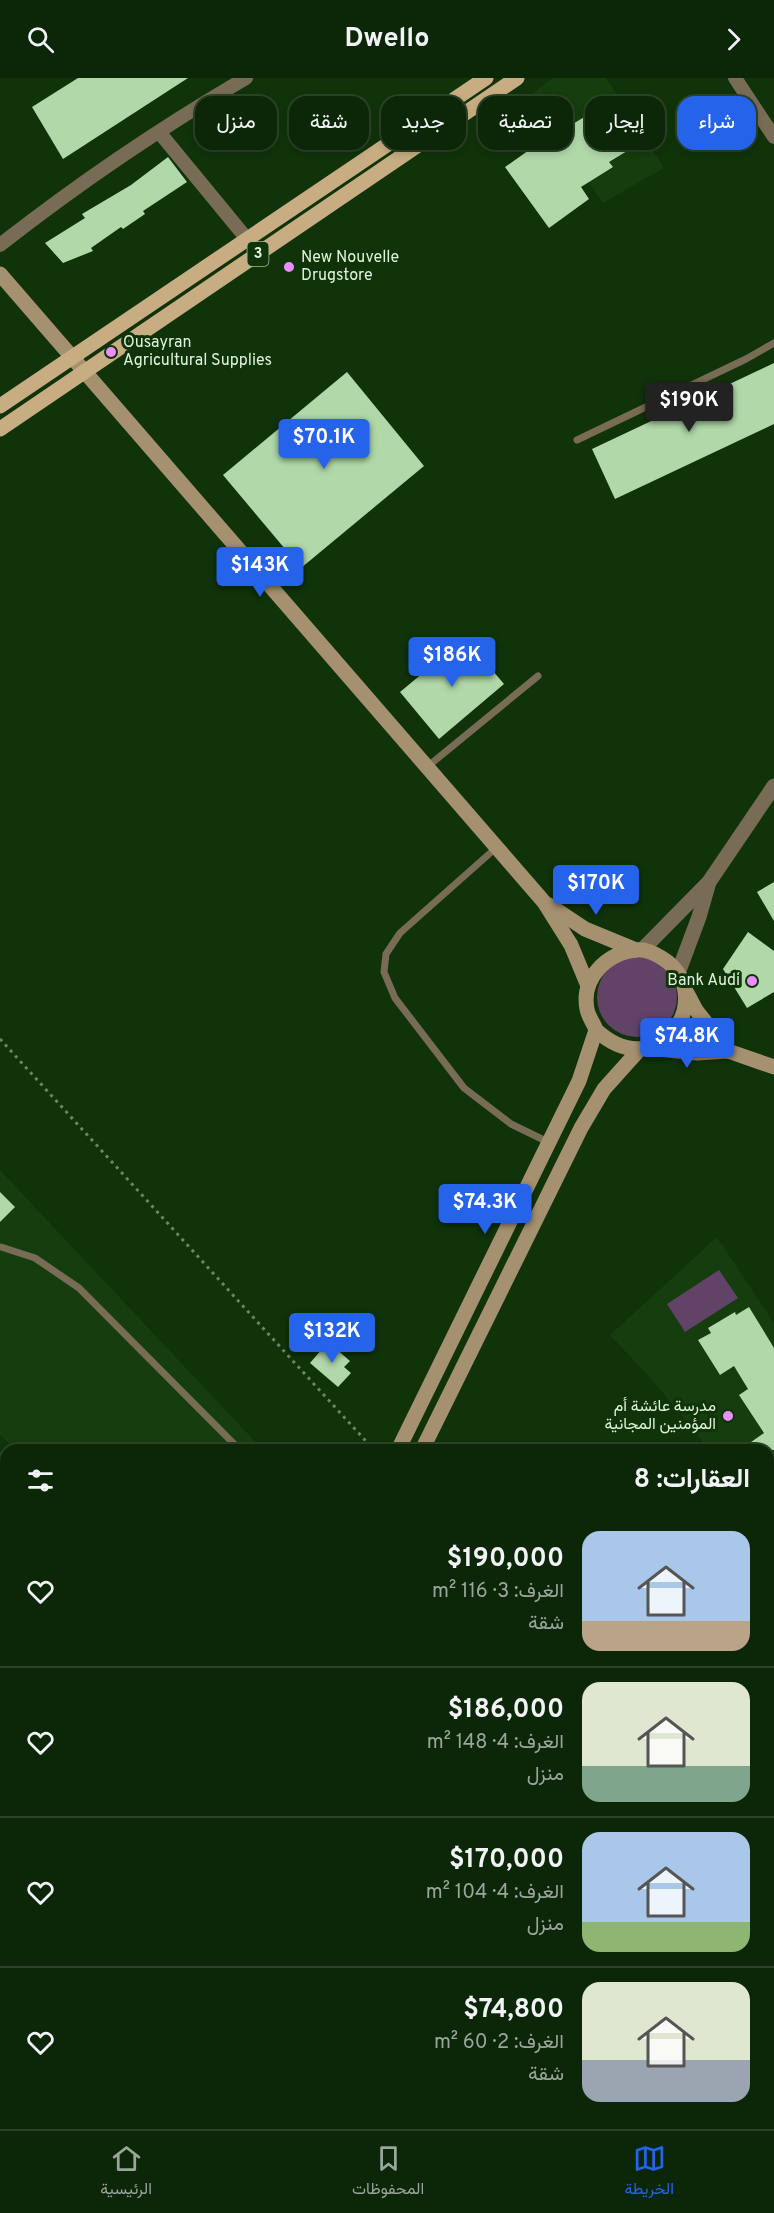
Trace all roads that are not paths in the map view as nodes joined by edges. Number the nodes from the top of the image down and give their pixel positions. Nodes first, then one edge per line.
1 (246, 78) edge
2 (486, 78) edge
3 (517, 78) edge
4 (735, 78) edge
5 (159, 132) junction
6 (774, 137) edge
7 (247, 238) junction
8 (0, 244) edge
9 (0, 274) edge
10 (181, 283) junction
11 (192, 299) junction
12 (774, 343) edge
13 (72, 356) junction
14 (85, 371) junction
15 (0, 406) edge
16 (0, 429) edge
17 (577, 440) dead end
18 (538, 676) dead end
19 (427, 767) junction
20 (774, 786) edge
21 (497, 847) junction
22 (709, 882) junction
23 (544, 902) junction
24 (640, 950) junction
25 (680, 978) junction
26 (588, 986) junction
27 (596, 1030) junction
28 (644, 1049) junction
29 (728, 1051) junction
30 (774, 1067) edge
31 (549, 1142) junction
32 (1, 1247) edge
33 (234, 1444) edge
34 (401, 1444) edge
35 (425, 1444) edge

1 - 5 street
2 - 7 main road, 3
3 - 11 main road, 3
4 - 6 street
5 - 7 street
5 - 8 street
7 - 10 main road, 3
9 - 13 main road
10 - 11 main road
10 - 13 main road, 3
11 - 14 main road, 3
12 - 17 lane
13 - 14 main road
13 - 15 main road, 3
14 - 16 main road, 3
14 - 19 main road
18 - 19 lane
19 - 21 main road
20 - 22 street
21 - 23 main road
21 - 31 lane
22 - 24 street
22 - 25 street
23 - 24 main road
23 - 26 main road
24 - 25 main road
24 - 26 main road
25 - 28 main road
25 - 29 main road
26 - 27 main road
27 - 28 main road
27 - 31 main road
28 - 29 main road
28 - 35 main road
29 - 30 main road
31 - 34 main road
32 - 33 lane

